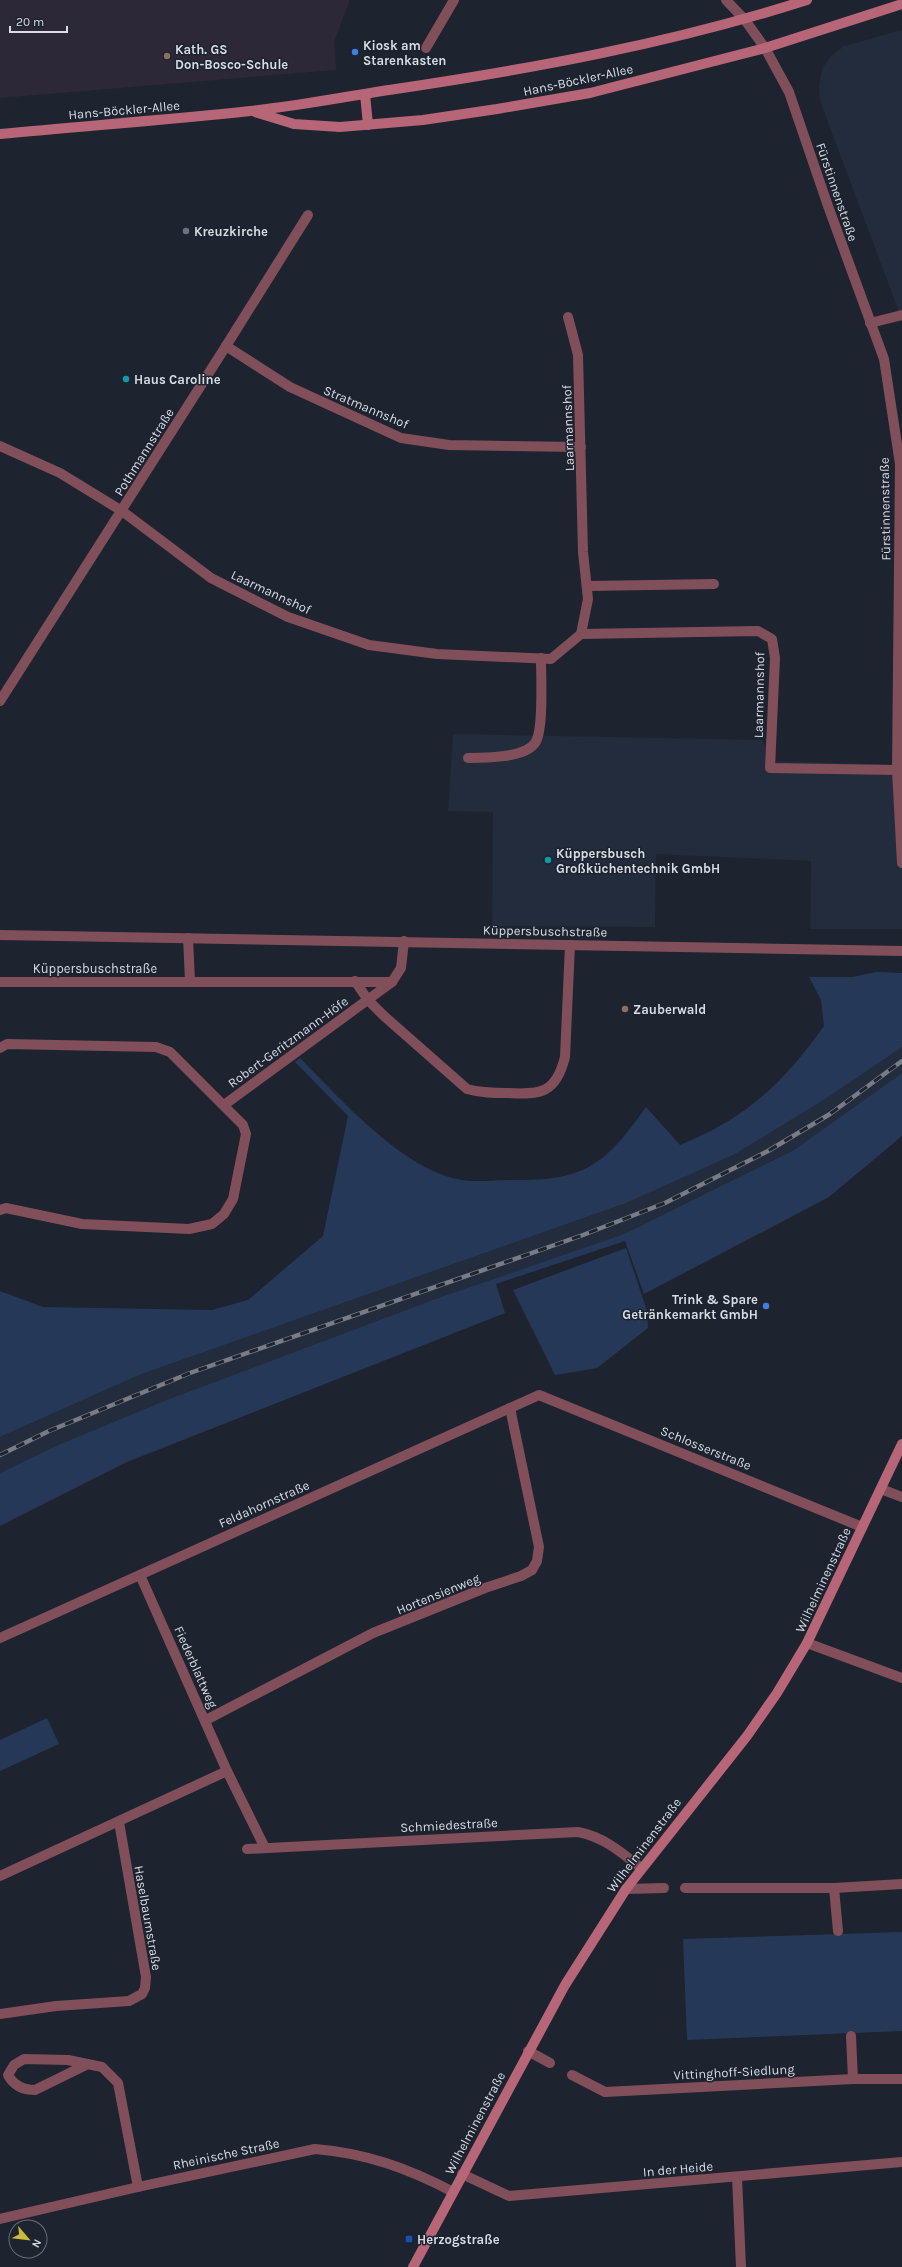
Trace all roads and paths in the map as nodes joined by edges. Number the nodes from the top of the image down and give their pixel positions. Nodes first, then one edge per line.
1 (454, 0) edge
2 (726, 0) edge
3 (807, 0) edge
4 (902, 4) edge
5 (745, 20) junction
6 (426, 48) dead end
7 (765, 48) junction
8 (365, 94) junction
9 (251, 111) junction
10 (368, 125) junction
11 (0, 134) edge
12 (308, 214) dead end
13 (902, 315) edge
14 (568, 318) dead end
15 (870, 323) junction
16 (226, 346) junction
17 (0, 446) edge
18 (582, 447) junction
19 (122, 511) junction
20 (714, 584) dead end
21 (587, 586) junction
22 (581, 634) junction
23 (541, 658) junction
24 (0, 701) edge
25 (468, 758) dead end
26 (897, 770) junction
27 (901, 816) edge
28 (902, 844) edge
29 (902, 863) edge
30 (0, 935) edge
31 (188, 938) junction
32 (404, 941) junction
33 (570, 945) junction
34 (902, 951) edge
35 (190, 981) junction
36 (355, 981) junction
37 (0, 982) edge
38 (392, 982) junction
39 (368, 1000) junction
40 (0, 1048) edge
41 (224, 1105) junction
42 (0, 1210) edge
43 (539, 1395) joint
44 (510, 1408) junction
45 (902, 1444) edge
46 (881, 1489) junction
47 (902, 1497) edge
48 (862, 1527) junction
49 (140, 1575) junction
50 (0, 1638) edge
51 (807, 1643) junction
52 (902, 1678) edge
53 (206, 1720) junction
54 (227, 1771) junction
55 (119, 1822) junction
56 (265, 1848) junction
57 (247, 1849) dead end
58 (641, 1868) junction
59 (0, 1876) edge
60 (902, 1884) edge
61 (664, 1888) dead end
62 (685, 1888) dead end
63 (834, 1888) junction
64 (626, 1889) junction
65 (838, 1931) dead end
66 (0, 2014) edge
67 (851, 2036) dead end
68 (528, 2051) junction
69 (550, 2063) dead end
70 (88, 2064) junction
71 (572, 2075) dead end
72 (853, 2079) junction
73 (902, 2079) edge
74 (902, 2162) edge
75 (462, 2174) junction
76 (737, 2176) junction
77 (138, 2187) junction
78 (453, 2192) junction
79 (0, 2220) edge
80 (413, 2267) edge
81 (741, 2267) edge

1 - 6 street
2 - 5 street, Fürstinnenstraße
3 - 5 street, Hans-Böckler-Allee
4 - 7 street, Hans-Böckler-Allee
5 - 7 street, Fürstinnenstraße
5 - 8 street, Hans-Böckler-Allee
7 - 10 street, Hans-Böckler-Allee
7 - 15 street, Fürstinnenstraße
8 - 9 street, Hans-Böckler-Allee
8 - 10 street
9 - 10 street, Hans-Böckler-Allee
9 - 11 street, Hans-Böckler-Allee
12 - 16 street, Pothmannstraße
13 - 15 street
14 - 18 street, Laarmannshof
15 - 26 street, Fürstinnenstraße
16 - 18 street, Stratmannshof
16 - 19 street, Pothmannstraße
17 - 19 street, Laarmannshof
18 - 21 street, Laarmannshof
19 - 23 street, Laarmannshof
19 - 24 street, Pothmannstraße
20 - 21 street
21 - 22 street, Laarmannshof
22 - 23 street, Laarmannshof
22 - 26 street, Laarmannshof
23 - 25 street
26 - 27 street, Fürstinnenstraße
27 - 28 street, Fürstinnenstraße
28 - 29 street, Fürstinnenstraße
30 - 31 street, Küppersbuschstraße
31 - 32 street, Küppersbuschstraße
31 - 35 street
32 - 33 street, Küppersbuschstraße
32 - 38 street, Robert-Geritzmann-Höfe
33 - 34 street, Küppersbuschstraße
33 - 39 street, Robert-Geritzmann-Höfe
35 - 36 street, Küppersbuschstraße
35 - 37 street, Küppersbuschstraße
36 - 38 street, Küppersbuschstraße
36 - 39 street
38 - 39 street, Robert-Geritzmann-Höfe
39 - 41 street, Robert-Geritzmann-Höfe
40 - 41 street, Robert-Geritzmann-Höfe
41 - 42 street, Robert-Geritzmann-Höfe
43 - 44 street, Feldahornstraße
43 - 48 street, Schlosserstraße
44 - 49 street, Feldahornstraße
44 - 53 street, Hortensienweg
45 - 46 street, Wilhelminenstraße
46 - 47 street
46 - 48 street, Wilhelminenstraße
48 - 51 street, Wilhelminenstraße
49 - 50 street, Feldahornstraße
49 - 53 street, Fiederblattweg
51 - 52 street
51 - 58 street, Wilhelminenstraße
53 - 54 street, Fiederblattweg
54 - 55 street
54 - 56 street
55 - 59 street
55 - 66 street, Haselbaumstraße
56 - 57 street, Schmiedestraße
56 - 58 street, Schmiedestraße
58 - 64 street, Wilhelminenstraße
60 - 63 street
61 - 64 street
62 - 63 street
63 - 65 street
64 - 68 street, Wilhelminenstraße
67 - 72 street
68 - 69 street
68 - 75 street, Wilhelminenstraße
70 - 70 street
70 - 77 street
71 - 72 street, Vittinghoff-Siedlung
72 - 73 street, Vittinghoff-Siedlung
74 - 76 street, In der Heide
75 - 76 street, In der Heide
75 - 78 street, Wilhelminenstraße
76 - 81 street
77 - 78 street, Rheinische Straße
77 - 79 street, Rheinische Straße
78 - 80 street, Wilhelminenstraße

